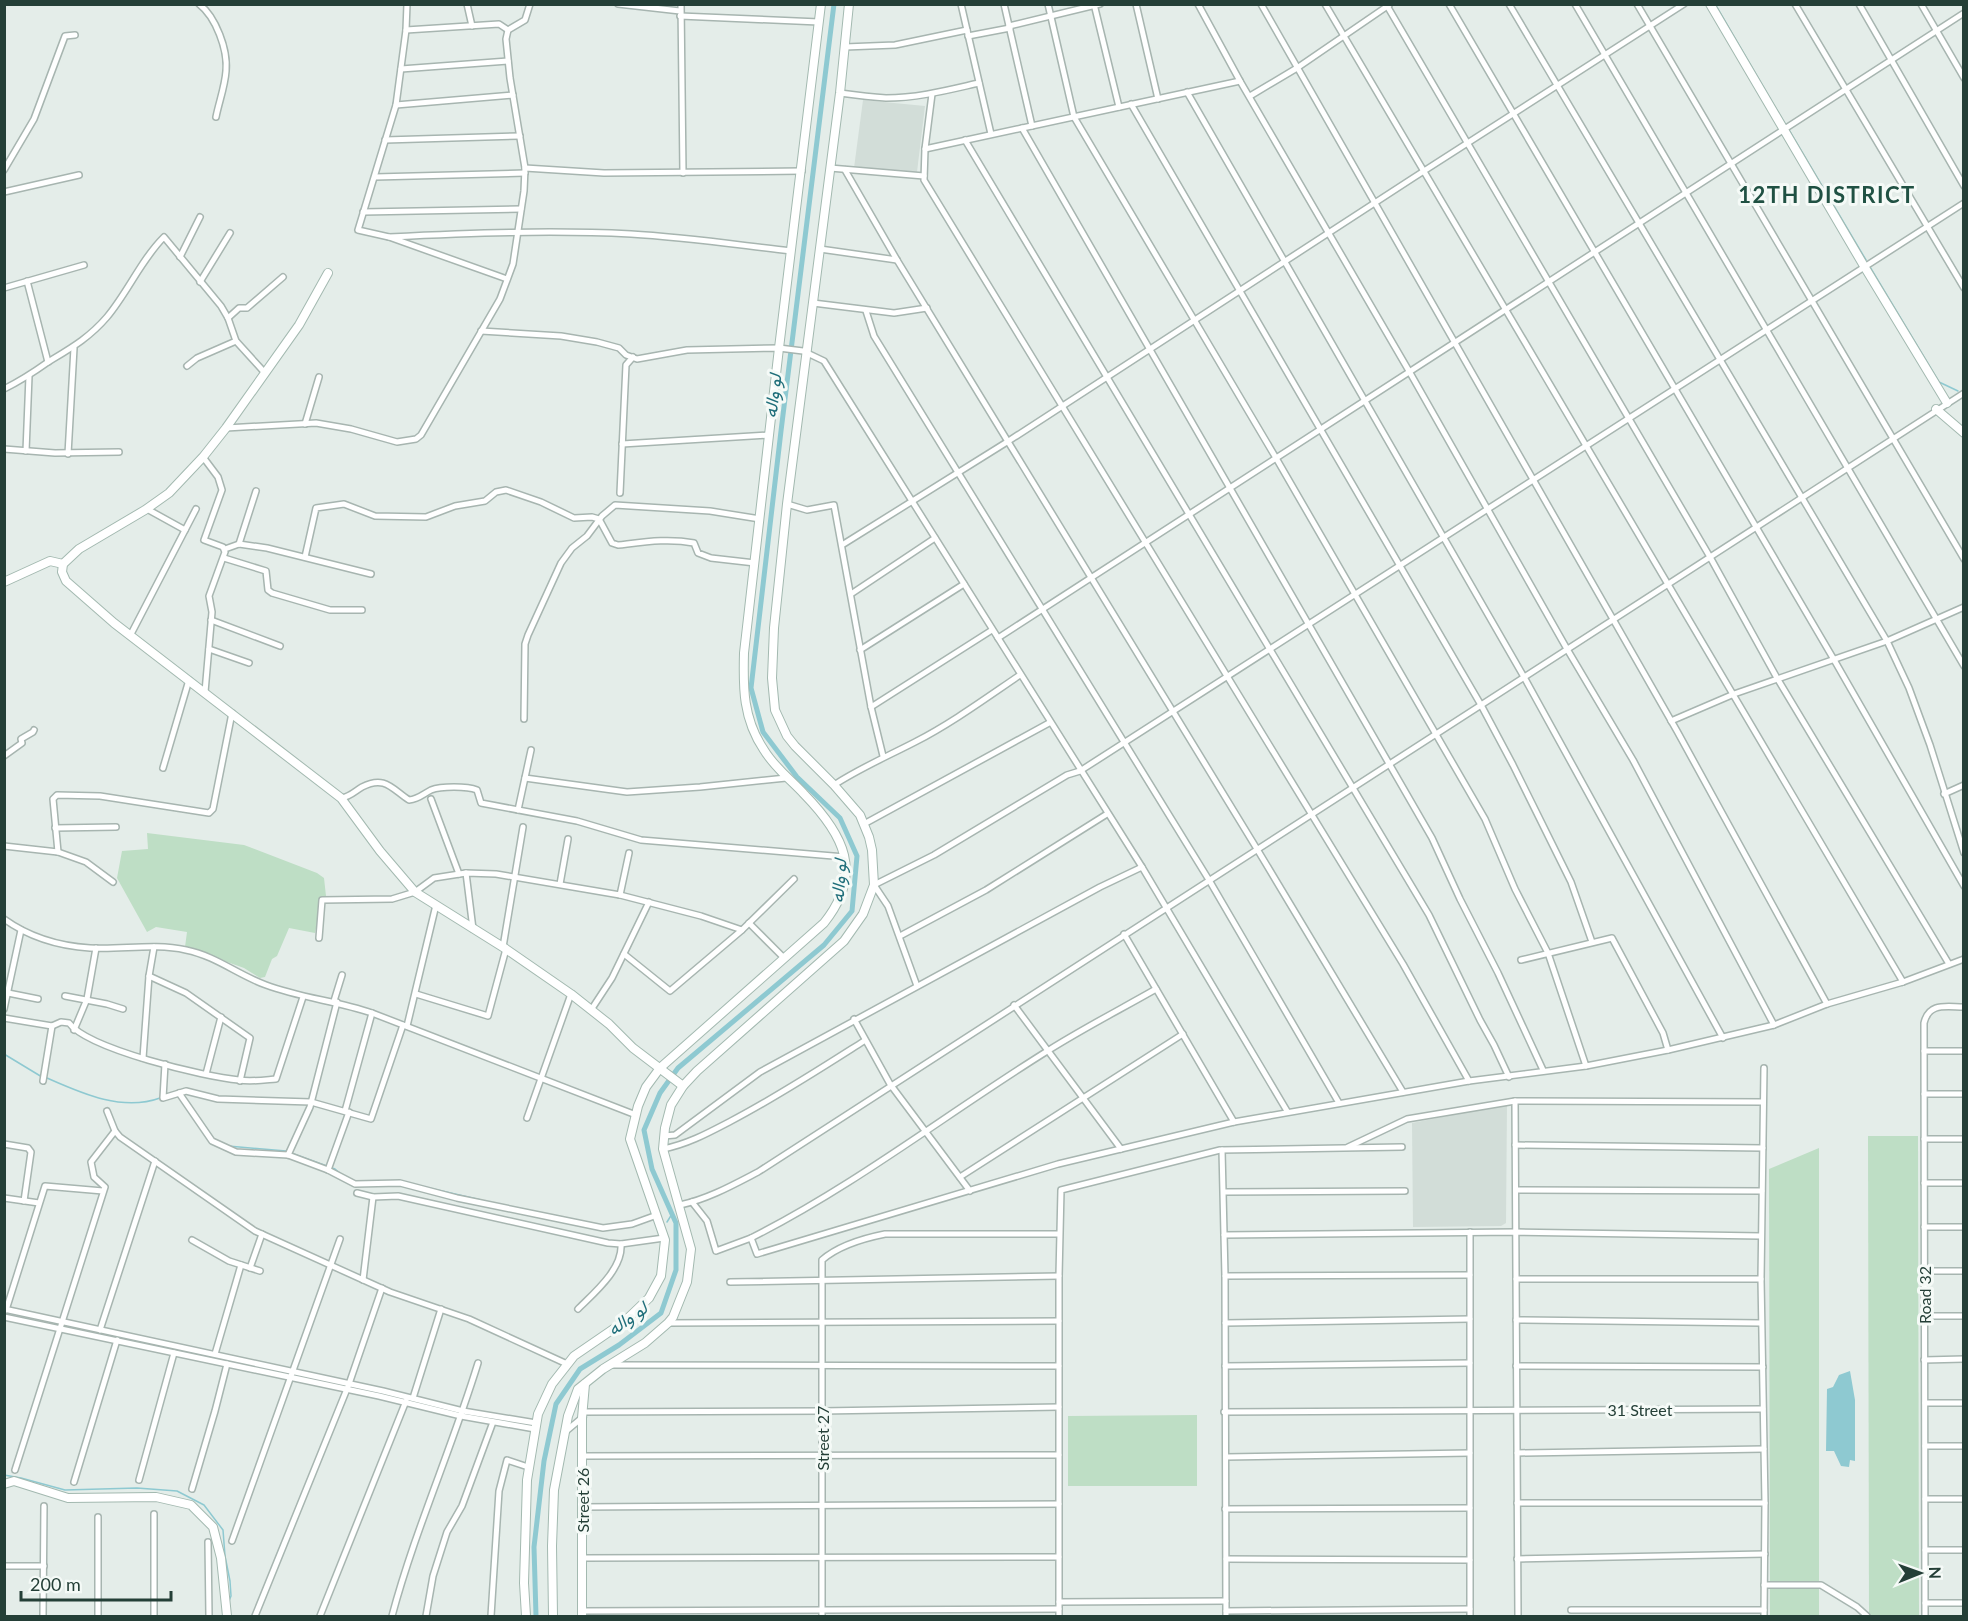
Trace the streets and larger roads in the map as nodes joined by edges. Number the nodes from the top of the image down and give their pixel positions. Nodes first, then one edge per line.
1 (199, 4) edge
2 (408, 4) edge
3 (467, 4) edge
4 (530, 4) edge
5 (618, 4) edge
6 (821, 4) edge
7 (849, 4) edge
8 (961, 4) edge
9 (1004, 4) edge
10 (1048, 4) edge
11 (1136, 4) edge
12 (1198, 4) edge
13 (1261, 4) edge
14 (1325, 4) edge
15 (1449, 4) edge
16 (1509, 4) edge
17 (1575, 4) edge
18 (1637, 4) edge
19 (1684, 4) edge
20 (1710, 4) edge
21 (1795, 4) edge
22 (1858, 4) edge
23 (1921, 4) edge
24 (1096, 5) edge
25 (1388, 5) edge
26 (680, 10) edge
27 (1964, 13) edge
28 (1051, 16) junction
29 (819, 22) junction
30 (471, 26) junction
31 (1009, 27) junction
32 (1650, 27) junction
33 (406, 30) junction
34 (508, 30) junction
35 (1936, 31) junction
36 (967, 33) junction
37 (1343, 35) junction
38 (75, 36) dead end
39 (845, 47) junction
40 (1604, 55) junction
41 (1891, 60) junction
42 (508, 61) junction
43 (1297, 68) junction
44 (401, 69) junction
45 (1964, 78) edge
46 (1240, 81) junction
47 (979, 83) junction
48 (1557, 85) junction
49 (1845, 89) junction
50 (1187, 92) junction
51 (840, 93) junction
52 (932, 94) junction
53 (513, 95) junction
54 (1250, 96) junction
55 (1158, 99) junction
56 (1131, 104) junction
57 (396, 105) junction
58 (1119, 107) junction
59 (1513, 114) junction
60 (216, 117) dead end
61 (1074, 117) junction
62 (1032, 126) junction
63 (1022, 128) junction
64 (1784, 129) junction
65 (991, 134) junction
66 (520, 136) junction
67 (385, 140) junction
68 (965, 140) junction
69 (1467, 143) junction
70 (925, 149) junction
71 (1731, 164) junction
72 (830, 168) junction
73 (4, 170) edge
74 (845, 170) junction
75 (525, 171) junction
76 (802, 171) junction
77 (1423, 171) junction
78 (683, 173) junction
79 (79, 175) dead end
80 (924, 176) junction
81 (375, 177) junction
82 (1964, 186) edge
83 (4, 192) edge
84 (1685, 192) junction
85 (1964, 202) edge
86 (1374, 203) junction
87 (521, 209) junction
88 (363, 212) junction
89 (200, 217) dead end
90 (1638, 223) junction
91 (1928, 226) junction
92 (519, 231) junction
93 (1329, 232) junction
94 (230, 233) dead end
95 (389, 237) junction
96 (820, 249) junction
97 (791, 251) junction
98 (1594, 251) junction
99 (180, 257) junction
100 (897, 260) junction
101 (1284, 262) junction
102 (84, 265) dead end
103 (1863, 266) junction
104 (327, 273) dead end
105 (284, 277) dead end
106 (507, 279) junction
107 (27, 281) junction
108 (1548, 281) junction
109 (200, 282) junction
110 (4, 288) edge
111 (1964, 288) edge
112 (1239, 290) junction
113 (1811, 300) junction
114 (813, 303) junction
115 (927, 308) junction
116 (1505, 309) junction
117 (866, 310) junction
118 (228, 318) junction
119 (1195, 321) junction
120 (1766, 329) junction
121 (481, 331) junction
122 (236, 342) junction
123 (1453, 342) junction
124 (74, 348) junction
125 (782, 348) junction
126 (1150, 348) junction
127 (805, 352) junction
128 (633, 357) junction
129 (1719, 360) junction
130 (48, 362) junction
131 (187, 366) dead end
132 (1409, 371) junction
133 (265, 373) junction
134 (29, 376) junction
135 (1107, 376) junction
136 (319, 377) dead end
137 (1674, 388) junction
138 (4, 389) edge
139 (1964, 393) edge
140 (1364, 400) junction
141 (1947, 403) junction
142 (1062, 406) junction
143 (1936, 409) junction
144 (1629, 418) junction
145 (304, 424) junction
146 (226, 428) junction
147 (1320, 429) junction
148 (1964, 433) edge
149 (769, 435) junction
150 (1893, 439) junction
151 (1007, 442) junction
152 (622, 444) junction
153 (1587, 445) junction
154 (4, 449) edge
155 (26, 451) junction
156 (119, 452) dead end
157 (68, 454) junction
158 (203, 457) junction
159 (1276, 458) junction
160 (1847, 468) junction
161 (958, 474) junction
162 (1532, 480) junction
163 (1231, 487) junction
164 (256, 491) dead end
165 (620, 494) dead end
166 (1802, 498) junction
167 (914, 502) junction
168 (787, 504) junction
169 (147, 509) junction
170 (196, 509) dead end
171 (1488, 509) junction
172 (1189, 513) junction
173 (599, 519) junction
174 (760, 519) junction
175 (1756, 528) junction
176 (185, 530) junction
177 (935, 538) junction
178 (1443, 538) junction
179 (1145, 542) junction
180 (239, 544) junction
181 (842, 545) junction
182 (225, 549) junction
183 (305, 557) junction
184 (1710, 557) junction
185 (224, 558) junction
186 (1964, 559) edge
187 (755, 562) junction
188 (63, 564) junction
189 (1401, 566) junction
190 (371, 574) dead end
191 (1090, 577) junction
192 (4, 582) edge
193 (964, 584) junction
194 (1668, 584) junction
195 (851, 594) junction
196 (1356, 594) junction
197 (1964, 607) edge
198 (1042, 608) junction
199 (362, 610) dead end
200 (211, 620) junction
201 (1613, 620) junction
202 (1937, 620) junction
203 (1310, 624) junction
204 (992, 630) junction
205 (130, 636) junction
206 (998, 638) junction
207 (1887, 641) junction
208 (280, 646) dead end
209 (209, 649) junction
210 (1271, 649) junction
211 (860, 650) junction
212 (1567, 650) junction
213 (1833, 658) junction
214 (249, 663) dead end
215 (1964, 666) edge
216 (1020, 675) junction
217 (1228, 676) junction
218 (1524, 677) junction
219 (1777, 678) junction
220 (189, 680) junction
221 (205, 692) junction
222 (1734, 694) junction
223 (1481, 705) junction
224 (871, 707) junction
225 (1173, 712) junction
226 (232, 713) junction
227 (524, 719) dead end
228 (1671, 721) junction
229 (1049, 723) junction
230 (34, 730) dead end
231 (1436, 734) junction
232 (1125, 742) junction
233 (531, 750) dead end
234 (4, 756) edge
235 (883, 756) junction
236 (1390, 763) junction
237 (163, 768) dead end
238 (1080, 771) junction
239 (525, 778) junction
240 (786, 778) junction
241 (834, 784) junction
242 (1353, 786) junction
243 (1964, 786) edge
244 (1944, 794) junction
245 (341, 798) junction
246 (431, 800) dead end
247 (518, 810) junction
248 (1312, 813) junction
249 (1107, 814) junction
250 (864, 824) junction
251 (116, 827) dead end
252 (523, 827) dead end
253 (55, 828) junction
254 (568, 839) dead end
255 (4, 846) edge
256 (1257, 849) junction
257 (58, 852) junction
258 (629, 852) dead end
259 (1964, 853) edge
260 (845, 856) junction
261 (1142, 867) junction
262 (466, 873) junction
263 (459, 874) junction
264 (514, 877) junction
265 (794, 879) dead end
266 (1209, 880) junction
267 (113, 882) dead end
268 (560, 884) junction
269 (874, 885) junction
270 (1964, 886) edge
271 (415, 892) junction
272 (620, 895) junction
273 (650, 902) junction
274 (436, 905) junction
275 (1166, 908) junction
276 (4, 919) edge
277 (749, 923) junction
278 (473, 929) junction
279 (21, 930) junction
280 (742, 930) junction
281 (1124, 934) junction
282 (900, 936) junction
283 (319, 938) dead end
284 (1593, 942) junction
285 (154, 947) junction
286 (96, 948) junction
287 (504, 948) junction
288 (1548, 953) junction
289 (624, 954) junction
290 (784, 958) junction
291 (1964, 959) edge
292 (1521, 960) dead end
293 (1949, 964) junction
294 (342, 975) dead end
295 (149, 976) junction
296 (7, 982) edge
297 (1903, 982) junction
298 (917, 986) junction
299 (1156, 989) junction
300 (8, 993) junction
301 (416, 994) junction
302 (571, 994) junction
303 (64, 996) dead end
304 (303, 997) junction
305 (38, 999) dead end
306 (87, 999) junction
307 (336, 1002) junction
308 (1827, 1004) junction
309 (1014, 1005) junction
310 (1964, 1007) edge
311 (4, 1009) edge
312 (123, 1009) dead end
313 (591, 1010) junction
314 (372, 1013) junction
315 (221, 1017) junction
316 (4, 1018) edge
317 (854, 1019) junction
318 (1774, 1025) junction
319 (51, 1026) junction
320 (405, 1026) junction
321 (74, 1030) junction
322 (1183, 1034) junction
323 (1723, 1038) junction
324 (864, 1041) junction
325 (1049, 1050) junction
326 (1668, 1050) junction
327 (1924, 1051) junction
328 (1964, 1051) edge
329 (143, 1058) junction
330 (165, 1064) junction
331 (1586, 1066) junction
332 (1764, 1068) dead end
333 (662, 1069) junction
334 (1543, 1070) junction
335 (206, 1074) junction
336 (1509, 1077) junction
337 (542, 1078) junction
338 (43, 1081) dead end
339 (240, 1081) junction
340 (1469, 1081) junction
341 (890, 1084) junction
342 (681, 1085) junction
343 (1403, 1092) junction
344 (179, 1093) junction
345 (1924, 1094) junction
346 (1964, 1094) edge
347 (1085, 1097) junction
348 (1515, 1101) junction
349 (311, 1102) junction
350 (1763, 1102) junction
351 (1339, 1103) junction
352 (107, 1111) dead end
353 (1287, 1111) junction
354 (347, 1112) junction
355 (636, 1115) junction
356 (527, 1118) dead end
357 (1234, 1122) junction
358 (115, 1131) junction
359 (927, 1132) junction
360 (664, 1136) junction
361 (1924, 1139) junction
362 (1964, 1139) edge
363 (4, 1144) edge
364 (1515, 1145) junction
365 (1402, 1147) dead end
366 (1347, 1148) junction
367 (1762, 1148) junction
368 (663, 1149) junction
369 (1121, 1149) junction
370 (1222, 1150) junction
371 (288, 1155) junction
372 (154, 1161) junction
373 (328, 1170) junction
374 (960, 1177) junction
375 (1924, 1183) junction
376 (1964, 1183) edge
377 (1515, 1190) junction
378 (103, 1191) junction
379 (970, 1191) junction
380 (1406, 1191) dead end
381 (1762, 1191) junction
382 (1224, 1192) junction
383 (357, 1193) dead end
384 (373, 1197) junction
385 (4, 1198) edge
386 (24, 1201) junction
387 (693, 1202) junction
388 (39, 1203) junction
389 (680, 1205) junction
390 (657, 1215) junction
391 (1924, 1227) junction
392 (1964, 1227) edge
393 (1470, 1232) junction
394 (1516, 1232) junction
395 (262, 1234) junction
396 (1059, 1234) junction
397 (1224, 1235) junction
398 (1761, 1236) junction
399 (664, 1238) junction
400 (751, 1238) junction
401 (340, 1239) dead end
402 (192, 1240) dead end
403 (621, 1244) junction
404 (330, 1264) junction
405 (241, 1265) junction
406 (250, 1268) junction
407 (260, 1271) dead end
408 (1924, 1271) junction
409 (1964, 1271) edge
410 (1470, 1275) junction
411 (1059, 1276) junction
412 (1225, 1276) junction
413 (1516, 1279) junction
414 (1761, 1279) junction
415 (363, 1280) junction
416 (822, 1280) junction
417 (730, 1282) dead end
418 (382, 1288) junction
419 (441, 1309) junction
420 (578, 1309) dead end
421 (5, 1312) edge
422 (1964, 1316) edge
423 (1924, 1317) junction
424 (1470, 1319) junction
425 (1516, 1320) junction
426 (62, 1321) junction
427 (1059, 1321) junction
428 (668, 1323) junction
429 (822, 1323) junction
430 (1225, 1323) junction
431 (1761, 1323) junction
432 (60, 1329) junction
433 (100, 1330) junction
434 (117, 1340) junction
435 (174, 1353) junction
436 (215, 1354) junction
437 (1964, 1359) edge
438 (1924, 1360) junction
439 (478, 1363) dead end
440 (1470, 1363) junction
441 (227, 1364) junction
442 (567, 1364) junction
443 (609, 1365) junction
444 (822, 1365) junction
445 (1059, 1366) junction
446 (1226, 1366) junction
447 (1516, 1366) junction
448 (1762, 1367) junction
449 (291, 1375) junction
450 (585, 1384) junction
451 (348, 1387) junction
452 (409, 1399) junction
453 (1925, 1403) junction
454 (1964, 1403) edge
455 (1059, 1407) junction
456 (1470, 1409) junction
457 (1517, 1409) junction
458 (1763, 1409) junction
459 (822, 1411) junction
460 (1224, 1412) junction
461 (462, 1414) junction
462 (584, 1414) junction
463 (493, 1422) junction
464 (535, 1426) junction
465 (565, 1432) junction
466 (1925, 1446) junction
467 (1964, 1446) edge
468 (1764, 1449) junction
469 (1470, 1453) junction
470 (1517, 1453) junction
471 (822, 1455) junction
472 (1059, 1455) junction
473 (582, 1456) junction
474 (1226, 1457) junction
475 (528, 1467) junction
476 (15, 1470) dead end
477 (139, 1479) dead end
478 (74, 1482) dead end
479 (4, 1484) edge
480 (192, 1489) dead end
481 (1925, 1499) junction
482 (1964, 1499) edge
483 (1517, 1503) junction
484 (1765, 1503) junction
485 (1059, 1504) junction
486 (822, 1505) junction
487 (44, 1506) dead end
488 (582, 1507) junction
489 (1470, 1508) junction
490 (1225, 1509) junction
491 (154, 1514) dead end
492 (99, 1517) dead end
493 (232, 1541) dead end
494 (208, 1542) dead end
495 (1925, 1550) junction
496 (1964, 1550) edge
497 (1765, 1554) junction
498 (1059, 1557) junction
499 (582, 1558) junction
500 (822, 1558) junction
501 (1226, 1559) junction
502 (1517, 1559) junction
503 (1470, 1560) junction
504 (4, 1566) edge
505 (44, 1566) junction
506 (1764, 1585) junction
507 (1226, 1601) junction
508 (1925, 1603) junction
509 (1964, 1603) edge
510 (1059, 1605) junction
511 (1470, 1609) junction
512 (1571, 1611) dead end
513 (1764, 1613) edge
514 (582, 1614) edge
515 (822, 1614) edge
516 (1226, 1614) edge
517 (44, 1617) edge
518 (98, 1617) edge
519 (154, 1617) edge
520 (209, 1617) edge
521 (227, 1617) edge
522 (255, 1617) edge
523 (320, 1617) edge
524 (392, 1617) edge
525 (426, 1617) edge
526 (490, 1617) edge
527 (526, 1617) edge
528 (553, 1617) edge
529 (1059, 1617) edge
530 (1470, 1617) edge
531 (1518, 1617) edge
532 (1868, 1617) edge
533 (1925, 1617) edge

1 - 60 street
2 - 33 street
3 - 30 street
4 - 34 street
5 - 26 street
6 - 29 street
7 - 39 street
8 - 36 street
9 - 31 street
10 - 28 street
11 - 55 street
12 - 46 street
13 - 43 street
14 - 37 street
15 - 59 street
16 - 48 street
17 - 40 street
18 - 32 street
19 - 32 street
20 - 64 street
21 - 49 street
22 - 41 street
23 - 35 street
24 - 28 street
24 - 58 street
25 - 37 street
25 - 69 street
26 - 29 street
26 - 78 street
27 - 35 street
28 - 31 street
28 - 61 street
29 - 76 street
30 - 33 street
30 - 34 street
31 - 36 street
31 - 62 street
32 - 40 street
32 - 71 street
33 - 44 street
34 - 42 street
35 - 41 street
35 - 45 street
36 - 39 street
36 - 47 street
37 - 43 street
37 - 77 street
38 - 73 street
39 - 51 street
40 - 48 street
40 - 84 street
41 - 49 street
41 - 82 street
42 - 44 street
42 - 53 street
43 - 54 street
43 - 86 street
44 - 57 street
46 - 50 street
46 - 54 street
47 - 52 street
47 - 65 street
48 - 59 street
48 - 90 street
49 - 64 street
49 - 91 street
50 - 55 street
50 - 101 street
51 - 52 street
51 - 72 street
52 - 70 street
53 - 57 street
53 - 66 street
54 - 93 street
55 - 56 street
56 - 58 street
56 - 112 street
57 - 67 street
58 - 61 street
59 - 69 street
59 - 98 street
61 - 62 street
61 - 119 street
62 - 63 street
63 - 65 street
63 - 126 street
64 - 71 street
64 - 103 street
65 - 68 street
66 - 67 street
66 - 75 street
67 - 81 street
68 - 70 street
68 - 135 street
69 - 77 street
69 - 108 street
70 - 80 street
71 - 84 street
71 - 113 street
72 - 74 street
72 - 96 street
74 - 80 street
74 - 100 street
75 - 78 street
75 - 81 street
75 - 87 street
76 - 78 street
76 - 97 street
77 - 86 street
77 - 116 street
79 - 83 street
80 - 142 street
81 - 88 street
84 - 90 street
84 - 120 street
85 - 91 street
86 - 93 street
86 - 123 street
87 - 88 street
87 - 92 street
88 - 95 street
89 - 99 street
90 - 98 street
90 - 129 street
91 - 103 street
91 - 111 street
92 - 95 street
92 - 97 street
92 - 106 street
93 - 101 street
93 - 132 street
94 - 109 street
95 - 106 street
96 - 100 street
96 - 114 street
97 - 125 street
98 - 108 street
98 - 137 street
99 - 109 street
99 - 124 street
100 - 115 street
101 - 112 street
101 - 140 street
102 - 107 street
103 - 113 street
103 - 141 street
104 - 133 street
105 - 118 street
106 - 121 street
107 - 110 street
107 - 130 street
108 - 116 street
108 - 144 street
109 - 118 street
112 - 119 street
112 - 147 street
113 - 120 street
113 - 150 street
114 - 117 street
114 - 127 street
115 - 117 street
115 - 151 street
116 - 123 street
116 - 153 street
117 - 161 street
118 - 122 street
119 - 126 street
119 - 159 street
120 - 129 street
120 - 160 street
121 - 128 street
121 - 145 street
122 - 131 street
122 - 133 street
123 - 132 street
123 - 162 street
124 - 130 street
124 - 157 street
125 - 127 street
125 - 128 street
125 - 149 street
126 - 135 street
126 - 163 street
127 - 167 street
127 - 168 street
128 - 152 street
129 - 137 street
129 - 166 street
130 - 134 street
132 - 140 street
132 - 171 street
133 - 146 street
134 - 138 street
134 - 155 street
135 - 142 street
135 - 172 street
136 - 145 street
137 - 144 street
137 - 175 street
139 - 141 street
140 - 147 street
140 - 178 street
141 - 143 street
142 - 151 street
142 - 179 street
143 - 148 street
143 - 150 street
144 - 153 street
144 - 184 street
145 - 146 street
146 - 158 street
147 - 159 street
147 - 189 street
149 - 152 street
149 - 174 street
150 - 160 street
150 - 186 street
151 - 161 street
151 - 191 street
152 - 165 street
153 - 162 street
153 - 194 street
154 - 155 street
155 - 157 street
156 - 157 street
158 - 169 street
158 - 182 street
159 - 163 street
159 - 196 street
160 - 166 street
160 - 202 street
161 - 167 street
161 - 198 street
162 - 171 street
162 - 201 street
163 - 172 street
163 - 203 street
164 - 180 street
166 - 175 street
166 - 207 street
167 - 177 street
167 - 181 street
168 - 181 street
168 - 241 street
169 - 176 street
169 - 188 street
170 - 176 street
171 - 178 street
171 - 212 street
172 - 179 street
172 - 210 street
173 - 174 street
173 - 183 street
173 - 187 street
173 - 227 street
174 - 187 street
175 - 184 street
175 - 213 street
176 - 205 street
177 - 193 street
177 - 195 street
178 - 189 street
178 - 218 street
179 - 191 street
179 - 217 street
180 - 182 street
180 - 183 street
181 - 195 street
182 - 185 street
183 - 190 street
184 - 194 street
184 - 219 street
185 - 199 street
185 - 200 street
187 - 240 street
188 - 192 street
188 - 205 street
189 - 196 street
189 - 223 street
191 - 198 street
191 - 225 street
193 - 204 street
193 - 211 street
194 - 201 street
194 - 222 street
195 - 211 street
196 - 203 street
196 - 231 street
197 - 202 street
198 - 206 street
198 - 232 street
200 - 208 street
200 - 209 street
201 - 212 street
201 - 228 street
202 - 207 street
202 - 215 street
203 - 210 street
203 - 236 street
204 - 206 street
204 - 224 street
205 - 220 street
206 - 216 street
207 - 213 street
207 - 244 street
209 - 214 street
209 - 221 street
210 - 217 street
210 - 242 street
211 - 224 street
212 - 218 street
212 - 318 street
213 - 219 street
213 - 270 street
216 - 229 street
216 - 235 street
217 - 225 street
217 - 248 street
218 - 223 street
218 - 323 street
219 - 222 street
219 - 293 street
220 - 221 street
220 - 237 street
221 - 226 street
222 - 228 street
222 - 297 street
223 - 231 street
223 - 284 street
224 - 235 street
225 - 232 street
225 - 256 street
226 - 245 street
226 - 253 street
228 - 308 street
229 - 238 street
229 - 250 street
230 - 234 street
231 - 236 street
231 - 288 street
232 - 238 street
232 - 266 street
233 - 239 street
235 - 241 street
236 - 242 street
236 - 334 street
238 - 249 street
238 - 269 street
239 - 240 street
239 - 247 street
240 - 260 street
241 - 250 street
242 - 248 street
242 - 336 street
243 - 244 street
244 - 259 street
245 - 247 street
245 - 271 street
246 - 263 street
247 - 260 street
248 - 256 street
248 - 340 street
249 - 261 street
249 - 282 street
250 - 269 street
251 - 253 street
252 - 264 street
253 - 257 street
254 - 268 street
255 - 257 street
256 - 266 street
256 - 343 street
257 - 267 street
258 - 272 street
260 - 290 street
261 - 275 street
261 - 298 street
262 - 263 street
262 - 264 street
262 - 278 street
263 - 271 street
264 - 268 street
264 - 287 street
265 - 277 street
266 - 275 street
266 - 351 street
268 - 272 street
269 - 282 street
269 - 342 street
271 - 274 street
271 - 283 street
272 - 273 street
273 - 280 street
273 - 289 street
274 - 278 street
274 - 301 street
275 - 281 street
275 - 353 street
276 - 279 street
277 - 280 street
277 - 290 street
278 - 287 street
279 - 286 street
279 - 296 street
280 - 289 street
281 - 299 street
281 - 309 street
282 - 298 street
284 - 288 street
284 - 326 street
285 - 286 street
285 - 295 street
285 - 304 street
286 - 306 street
287 - 301 street
287 - 302 street
288 - 292 street
288 - 331 street
289 - 313 street
290 - 333 street
291 - 293 street
293 - 297 street
294 - 307 street
295 - 315 street
295 - 329 street
296 - 300 street
297 - 308 street
298 - 317 street
299 - 322 street
299 - 325 street
300 - 305 street
300 - 311 street
301 - 320 street
302 - 313 street
302 - 337 street
303 - 306 street
304 - 307 street
304 - 339 street
306 - 312 street
306 - 321 street
307 - 314 street
307 - 349 street
308 - 318 street
309 - 325 street
309 - 341 street
310 - 327 street, Road 32
313 - 333 street
314 - 320 street
314 - 354 street
315 - 335 street
315 - 339 street
316 - 319 street
317 - 324 street
317 - 360 street
318 - 323 street
319 - 321 street
319 - 338 street
320 - 337 street
320 - 354 street
321 - 329 street
322 - 347 street
322 - 357 street
323 - 326 street
324 - 341 street
324 - 368 street
325 - 347 street
325 - 359 street
326 - 331 street
327 - 328 street
327 - 345 street, Road 32
329 - 330 street
330 - 335 street
330 - 344 street
331 - 334 street
332 - 350 street
333 - 342 street
333 - 355 street
334 - 336 street
335 - 339 street
336 - 340 street
337 - 355 street
337 - 356 street
340 - 343 street
341 - 359 street
341 - 387 street
342 - 360 street
343 - 351 street
344 - 349 street
344 - 371 street
345 - 346 street
345 - 361 street, Road 32
347 - 369 street
347 - 374 street
348 - 350 street
348 - 364 street
348 - 366 street
349 - 354 street
349 - 371 street
350 - 367 street
351 - 353 street
352 - 358 street
353 - 357 street
354 - 373 street
355 - 390 street
357 - 369 street
358 - 372 street
358 - 378 street
359 - 374 street
359 - 400 street
360 - 368 street
361 - 362 street
361 - 375 street, Road 32
363 - 386 street
364 - 367 street
364 - 377 street
365 - 366 street
366 - 370 street
367 - 381 street
368 - 389 street
369 - 379 street
370 - 382 street
370 - 396 street
371 - 373 street
372 - 395 street
372 - 433 street
373 - 390 street
374 - 379 street
375 - 376 street
375 - 391 street, Road 32
377 - 381 street
377 - 394 street
378 - 388 street
378 - 426 street
379 - 400 street
380 - 382 street
381 - 398 street
382 - 397 street
383 - 384 street
384 - 403 street
384 - 415 street
385 - 386 street
386 - 388 street
387 - 389 street
387 - 400 street
388 - 421 street
389 - 428 street
390 - 399 street
391 - 392 street
391 - 408 street, Road 32
393 - 394 street
393 - 397 street
393 - 410 street
394 - 398 street
394 - 413 street
395 - 404 street
395 - 406 street
396 - 411 street
396 - 416 street, Street 27
397 - 412 street
398 - 414 street
399 - 403 street
399 - 442 street
401 - 404 street
402 - 405 street
403 - 420 street
404 - 415 street
404 - 449 street
405 - 406 street
405 - 436 street
406 - 407 street
408 - 409 street
408 - 423 street, Road 32
410 - 412 street
410 - 424 street
411 - 416 street
411 - 427 street
412 - 430 street
413 - 414 street
413 - 425 street
414 - 431 street
415 - 418 street
416 - 417 street
416 - 429 street, Street 27
418 - 419 street
418 - 451 street
419 - 442 street
419 - 452 street
421 - 426 street
421 - 432 street
422 - 423 street
423 - 438 street, Road 32
424 - 430 street
424 - 440 street
425 - 431 street
425 - 447 street
426 - 432 street
426 - 433 street
427 - 429 street
427 - 445 street
428 - 429 street
428 - 443 street
429 - 444 street, Street 27
430 - 446 street
431 - 448 street
432 - 434 street
432 - 476 street
433 - 436 street
434 - 435 street
434 - 478 street
435 - 441 street
435 - 477 street
436 - 449 street
437 - 438 street
438 - 453 street, Road 32
439 - 461 street
440 - 446 street
440 - 456 street
441 - 449 street
441 - 480 street
442 - 464 street
443 - 444 street
443 - 450 street
444 - 445 street
444 - 459 street, Street 27
445 - 455 street
446 - 460 street
447 - 448 street
447 - 457 street
448 - 458 street
449 - 451 street
449 - 493 street
450 - 462 street, Street 26
450 - 465 street
451 - 452 street
451 - 522 street
452 - 461 street
452 - 523 street
453 - 454 street
453 - 466 street, Road 32
455 - 459 street
455 - 472 street
456 - 457 street, 31 Street
456 - 460 street, 31 Street
456 - 469 street
457 - 458 street, 31 Street
457 - 470 street
458 - 468 street
459 - 462 street
459 - 471 street, Street 27
460 - 474 street
461 - 463 street
461 - 464 street
461 - 524 street
462 - 465 street
462 - 473 street, Street 26
463 - 464 street
463 - 525 street
464 - 475 street
465 - 528 street
466 - 467 street
466 - 481 street, Road 32
468 - 470 street
468 - 484 street
469 - 474 street
469 - 489 street
470 - 483 street
471 - 472 street
471 - 473 street
471 - 486 street, Street 27
472 - 485 street
473 - 488 street, Street 26
474 - 490 street
475 - 526 street
475 - 527 street
479 - 521 street
481 - 482 street
481 - 495 street, Road 32
483 - 484 street
483 - 502 street
484 - 497 street
485 - 486 street
485 - 498 street
486 - 488 street
486 - 500 street, Street 27
487 - 505 street
488 - 499 street, Street 26
489 - 490 street
489 - 503 street
490 - 501 street
491 - 519 street
492 - 518 street
494 - 520 street
495 - 496 street
495 - 508 street, Road 32
497 - 502 street
497 - 506 street
498 - 500 street
498 - 510 street
499 - 500 street
499 - 514 street, Street 26
500 - 515 street, Street 27
501 - 503 street
501 - 507 street
502 - 531 street
503 - 511 street
504 - 505 street
505 - 517 street
506 - 513 street
506 - 532 street
507 - 510 street
507 - 516 street
508 - 509 street
508 - 533 street, Road 32
510 - 515 street
510 - 529 street
511 - 516 street
511 - 530 street
512 - 513 street
514 - 515 street

